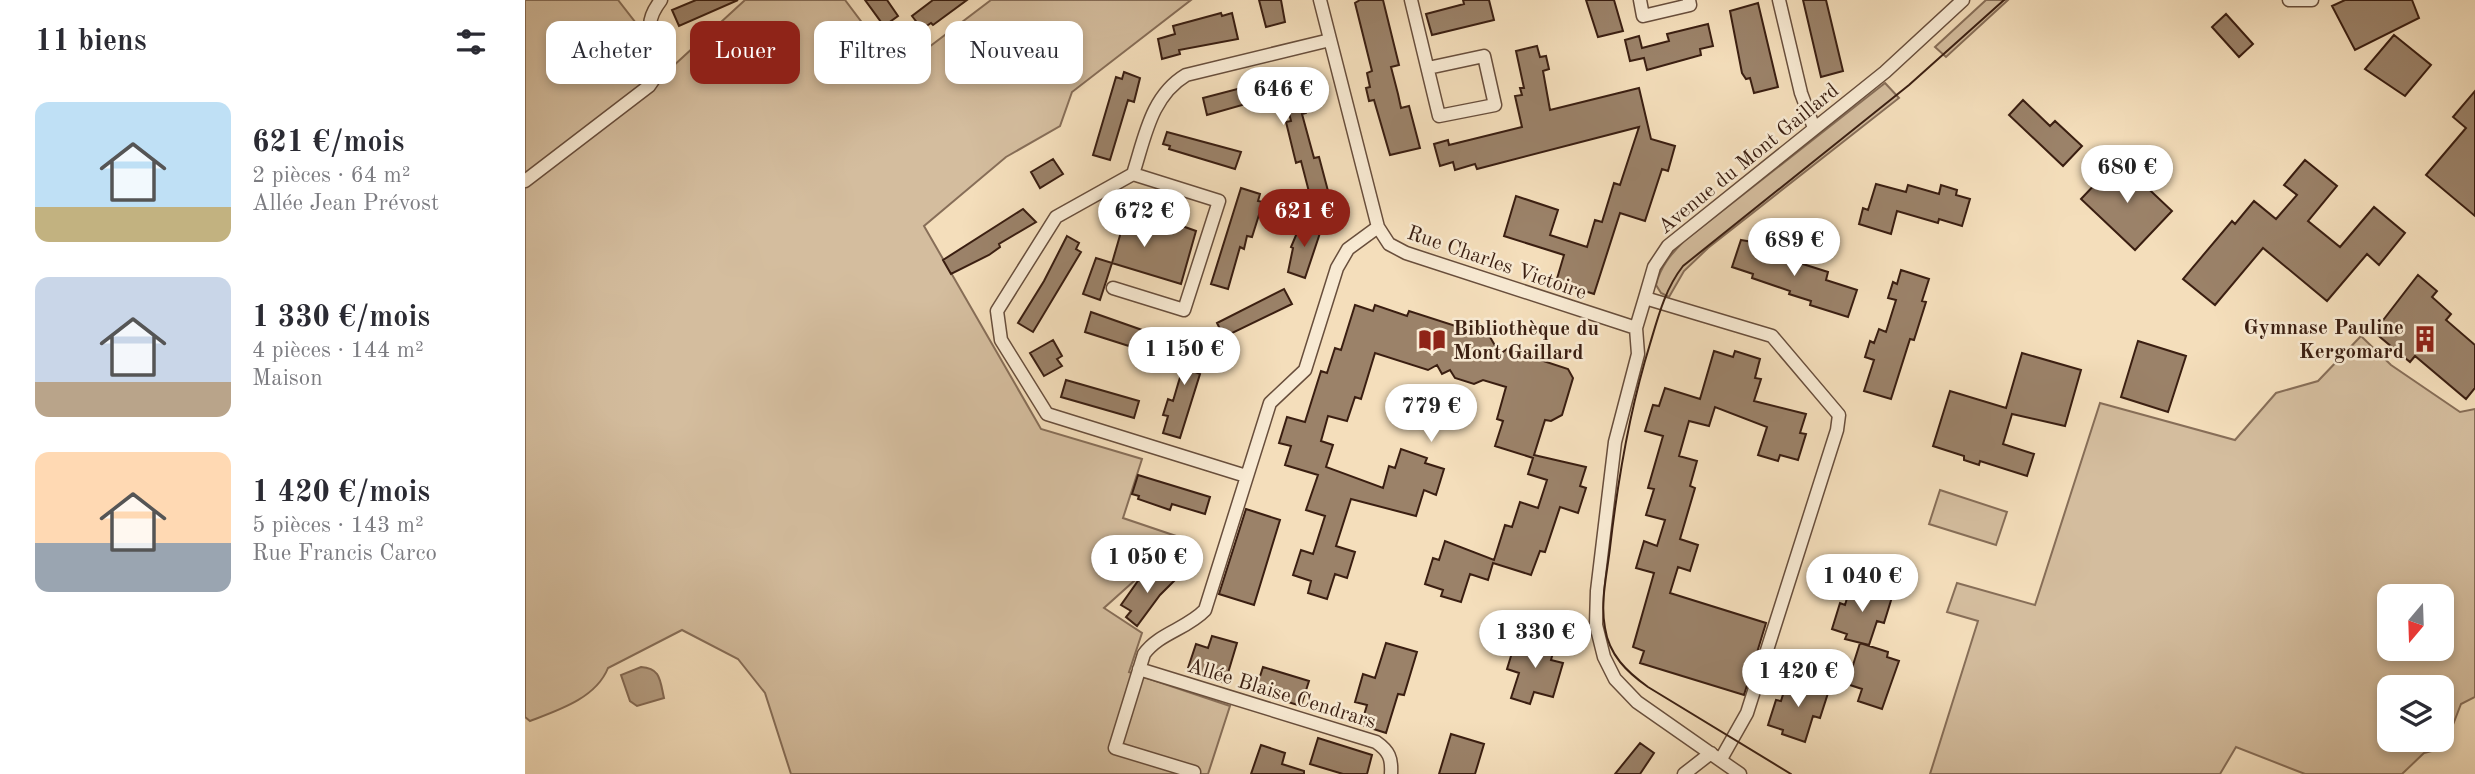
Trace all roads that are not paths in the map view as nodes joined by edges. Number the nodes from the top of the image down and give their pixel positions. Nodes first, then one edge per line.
1 (661, 0) edge
2 (1320, 0) edge
3 (1411, 0) edge
4 (1640, 0) edge
5 (1689, 0) edge
6 (1779, 0) edge
7 (1963, 0) edge
8 (2289, 0) edge
9 (2312, 0) edge
10 (1330, 40) junction
11 (1428, 68) junction
12 (1814, 128) junction
13 (1133, 174) junction
14 (525, 181) edge
15 (1378, 227) junction
16 (1113, 288) dead end
17 (1645, 298) junction
18 (1636, 328) junction
19 (1246, 476) junction
20 (1139, 669) junction
21 (1716, 756) junction
22 (1195, 772) dead end
23 (1391, 774) edge
24 (1684, 774) edge
25 (1740, 774) edge

1 - 14 street
2 - 10 street, Rue Charles Victoire
3 - 11 street
4 - 5 street
6 - 12 street
7 - 12 street, Avenue du Mont Gaillard
8 - 9 street
10 - 13 street
10 - 15 street, Rue Charles Victoire
11 - 11 street
12 - 17 street, Avenue du Mont Gaillard
13 - 16 street
13 - 19 street
15 - 18 street, Rue Charles Victoire
15 - 19 street
17 - 18 street, Avenue du Mont Gaillard
17 - 21 street
18 - 21 street, Avenue du Mont Gaillard
19 - 20 street
20 - 22 street
20 - 23 street, Allée Blaise Cendrars
21 - 24 street
21 - 25 street, Avenue du Mont Gaillard

